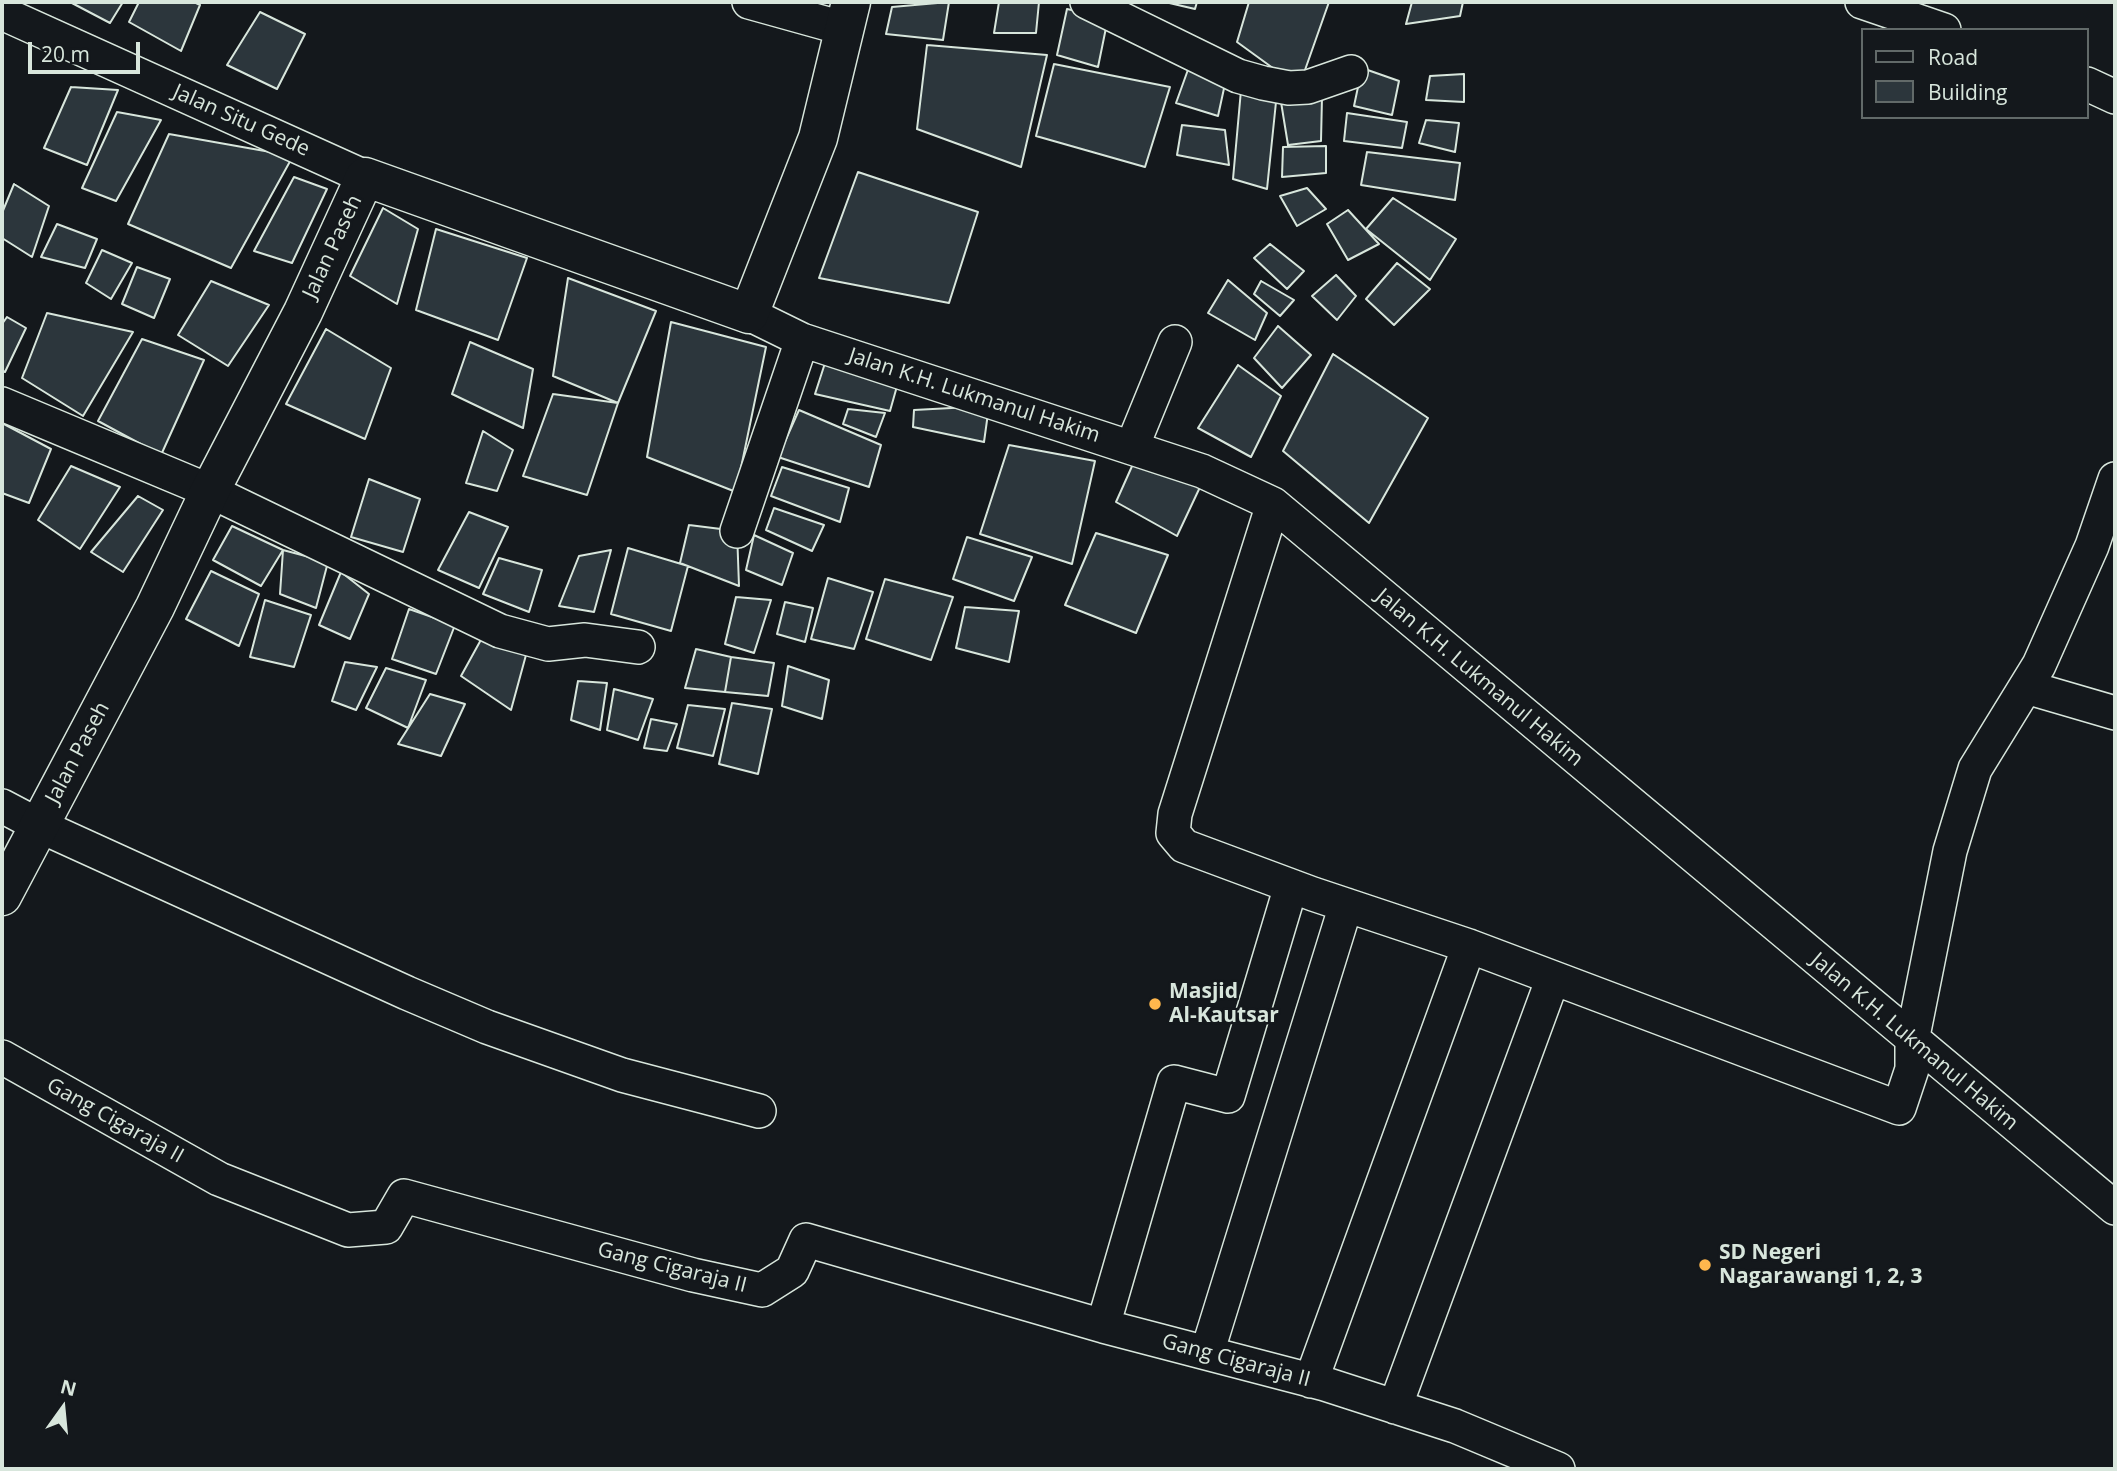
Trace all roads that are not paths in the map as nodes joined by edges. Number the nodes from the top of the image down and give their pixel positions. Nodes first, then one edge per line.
1 (749, 2) edge
2 (1087, 2) edge
3 (1862, 2) edge
4 (2, 13) edge
5 (848, 15) edge
6 (1938, 28) edge
7 (1351, 72) dead end
8 (2089, 85) edge
9 (2115, 97) edge
10 (365, 177) junction
11 (749, 314) junction
12 (802, 340) junction
13 (1175, 342) dead end
14 (2, 404) edge
15 (1132, 447) junction
16 (2115, 479) edge
17 (210, 491) junction
18 (1273, 504) junction
19 (737, 531) dead end
20 (638, 647) dead end
21 (2025, 688) junction
22 (2115, 713) edge
23 (2, 806) edge
24 (40, 826) junction
25 (1291, 886) junction
26 (2, 896) edge
27 (1346, 905) junction
28 (1469, 946) junction
29 (1553, 978) junction
30 (1912, 1041) junction
31 (2, 1058) edge
32 (759, 1111) dead end
33 (2115, 1208) edge
34 (1103, 1326) junction
35 (1207, 1353) junction
36 (1311, 1381) junction
37 (1395, 1407) junction
38 (1558, 1469) edge

1 - 5 street
2 - 7 street
3 - 6 street
4 - 10 street, Jalan Situ Gede
5 - 11 street
8 - 9 street
10 - 11 street, Jalan Paseh
10 - 17 street, Jalan Paseh
11 - 12 street, Jalan K.H. Lukmanul Hakim
12 - 15 street, Jalan K.H. Lukmanul Hakim
12 - 19 street
13 - 15 street
14 - 17 street
15 - 18 street, Jalan K.H. Lukmanul Hakim
16 - 21 street
17 - 20 street
17 - 24 street, Jalan Paseh
18 - 25 street
18 - 30 street, Jalan K.H. Lukmanul Hakim
21 - 22 street
21 - 30 street
23 - 24 street
24 - 26 street, Jalan Paseh
24 - 32 street
25 - 27 street
25 - 34 street
27 - 28 street
27 - 35 street
28 - 29 street
28 - 36 street
29 - 30 street
29 - 37 street
30 - 33 street, Jalan K.H. Lukmanul Hakim
31 - 34 street, Gang Cigaraja II
34 - 35 street, Gang Cigaraja II
35 - 36 street, Gang Cigaraja II
36 - 37 street, Gang Cigaraja II
37 - 38 street, Gang Cigaraja II

